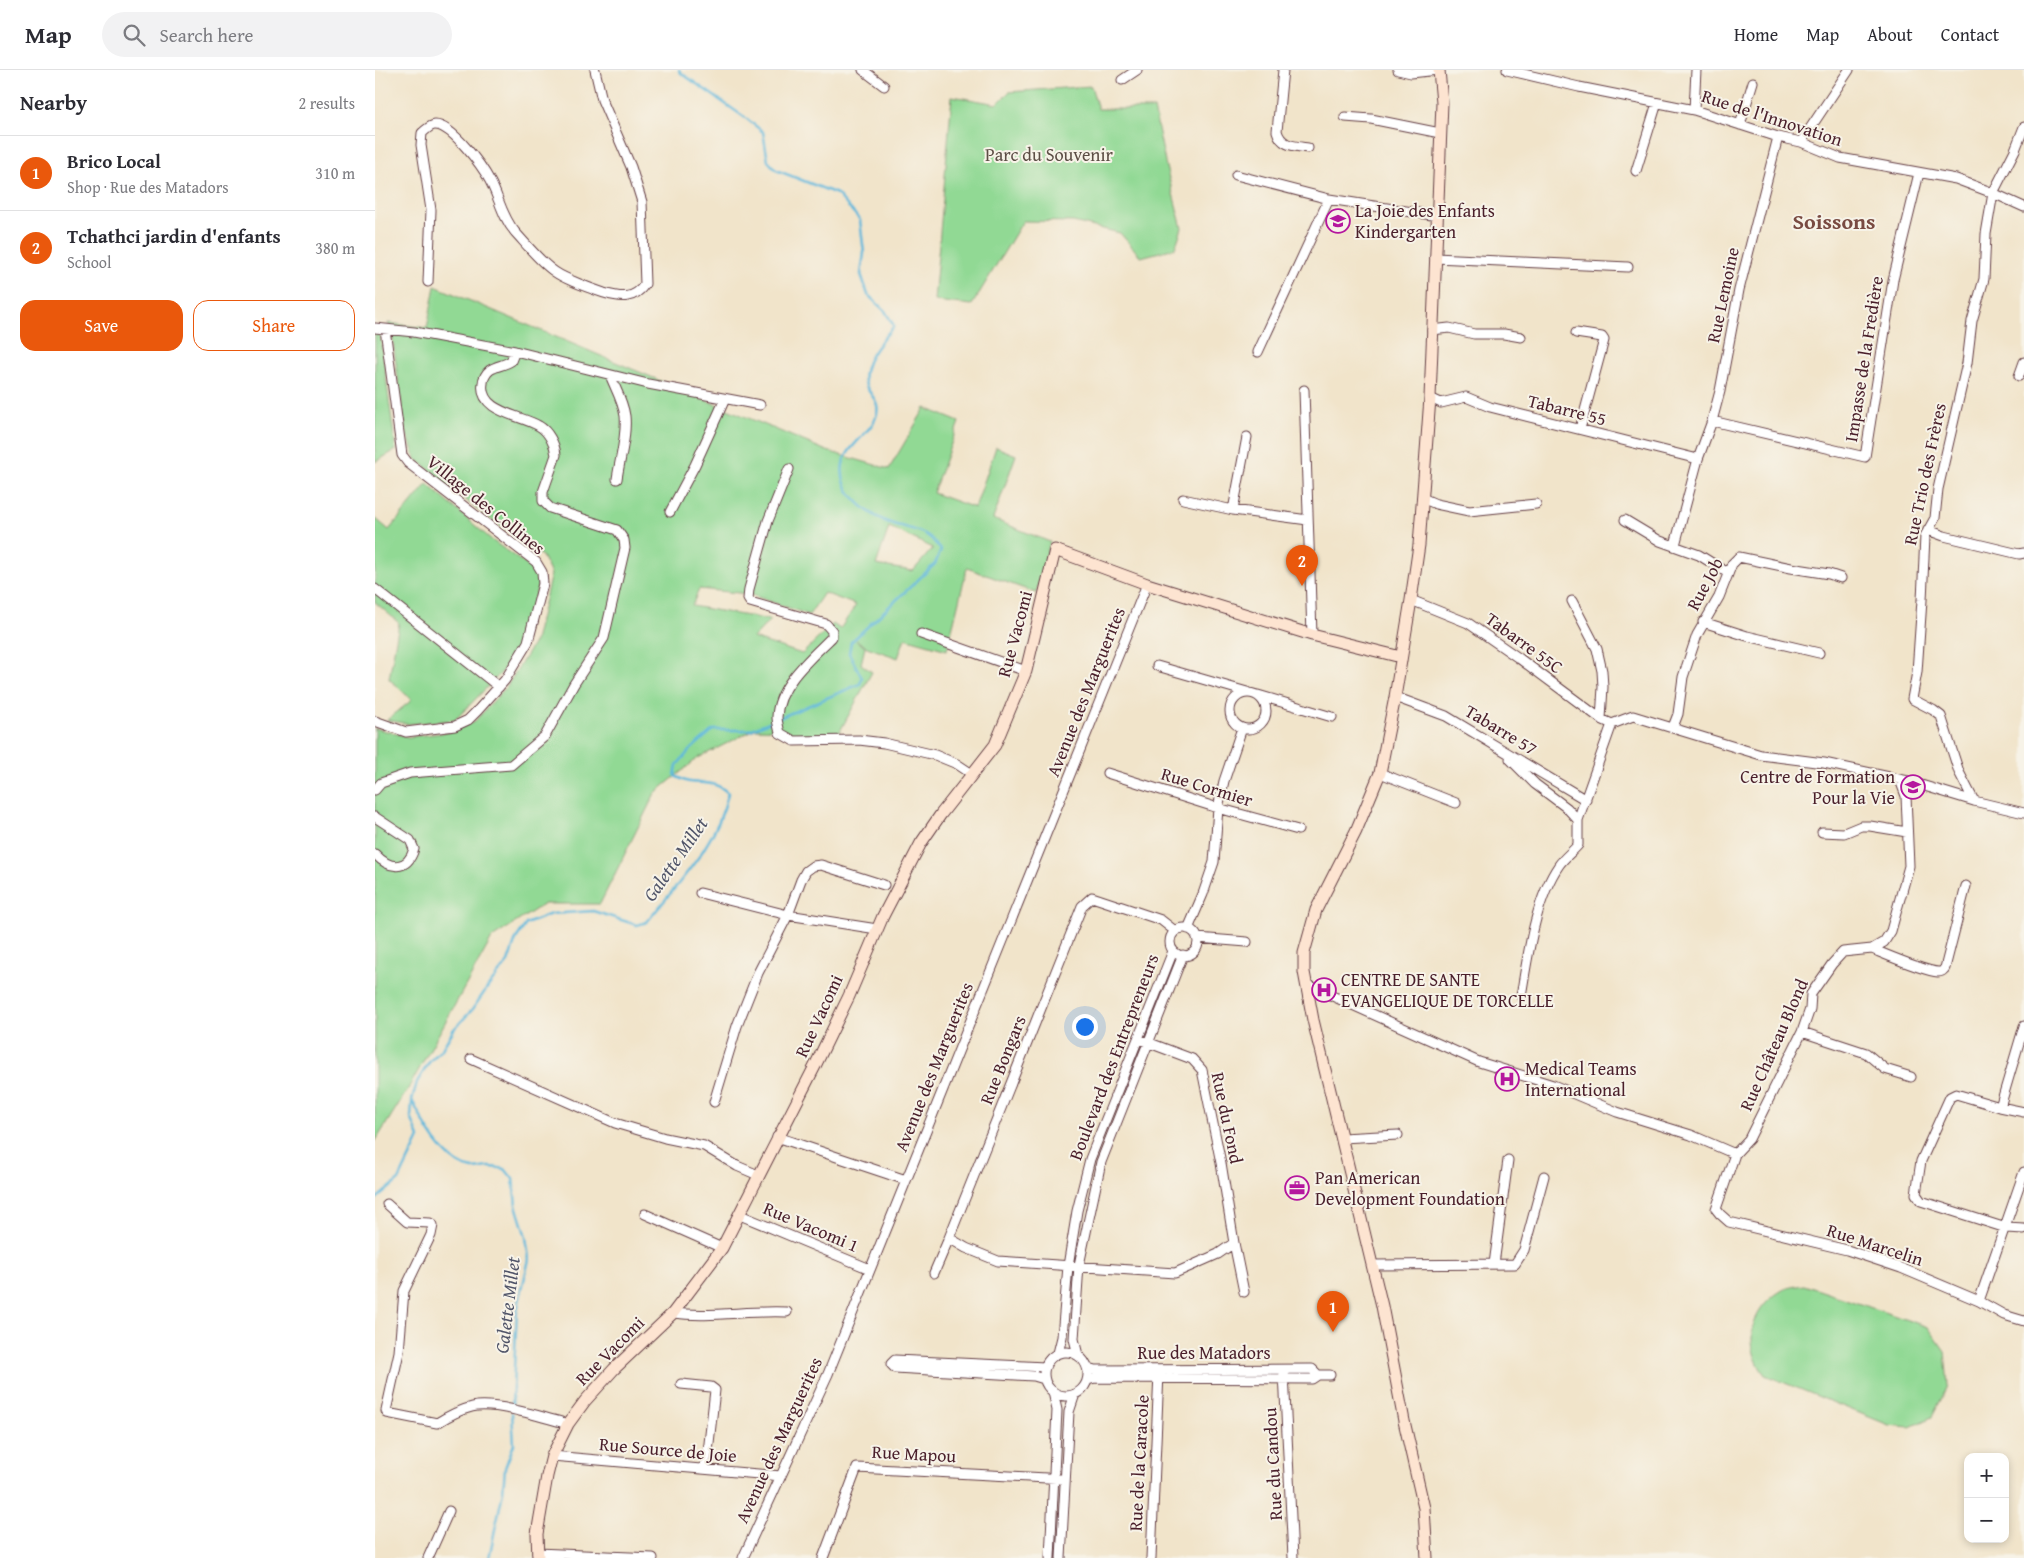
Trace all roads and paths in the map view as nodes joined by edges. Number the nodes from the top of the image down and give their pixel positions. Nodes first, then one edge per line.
1 (595, 70) edge
2 (863, 70) edge
3 (1137, 70) edge
4 (1283, 70) edge
5 (1398, 70) edge
6 (1438, 70) edge
7 (1507, 70) edge
8 (1697, 70) edge
9 (1849, 70) edge
10 (1122, 80) dead end
11 (1753, 82) dead end
12 (885, 86) dead end
13 (1657, 102) junction
14 (1694, 110) junction
15 (1345, 117) dead end
16 (1739, 124) junction
17 (2024, 127) edge
18 (1440, 133) junction
19 (1778, 137) junction
20 (1801, 142) junction
21 (1308, 148) dead end
22 (1636, 171) dead end
23 (1919, 173) junction
24 (1236, 175) dead end
25 (1993, 193) junction
26 (1329, 199) junction
27 (2024, 207) edge
28 (1438, 216) junction
29 (1435, 258) junction
30 (1628, 267) dead end
31 (428, 282) dead end
32 (375, 328) edge
33 (385, 330) junction
34 (1432, 330) junction
35 (1576, 333) dead end
36 (1521, 337) dead end
37 (515, 351) junction
38 (1258, 352) dead end
39 (2024, 362) edge
40 (610, 375) junction
41 (2019, 376) dead end
42 (1304, 390) dead end
43 (1430, 398) junction
44 (725, 399) junction
45 (761, 405) dead end
46 (1713, 421) junction
47 (1581, 429) junction
48 (1247, 437) dead end
49 (1698, 459) junction
50 (789, 469) dead end
51 (617, 478) dead end
52 (1422, 498) junction
53 (1183, 499) dead end
54 (1536, 504) dead end
55 (1233, 510) junction
56 (670, 512) dead end
57 (1308, 520) junction
58 (1625, 520) dead end
59 (1928, 530) junction
60 (1675, 545) junction
61 (2024, 553) edge
62 (1728, 573) junction
63 (1841, 578) dead end
64 (1147, 584) junction
65 (375, 589) edge
66 (1411, 600) junction
67 (1572, 601) dead end
68 (1703, 622) junction
69 (921, 634) dead end
70 (1312, 635) junction
71 (1819, 653) dead end
72 (1401, 657) junction
73 (1157, 666) dead end
74 (1026, 671) junction
75 (1227, 686) junction
76 (499, 687) junction
77 (1247, 692) junction
78 (1258, 695) junction
79 (1395, 697) junction
80 (1279, 701) junction
81 (1232, 704) junction
82 (1265, 714) junction
83 (1333, 717) dead end
84 (1601, 719) junction
85 (375, 721) edge
86 (1612, 724) junction
87 (1673, 727) junction
88 (1242, 728) junction
89 (1503, 751) junction
90 (1107, 773) dead end
91 (1380, 773) junction
92 (971, 774) junction
93 (1900, 780) junction
94 (375, 790) edge
95 (1586, 800) junction
96 (1974, 801) junction
97 (1456, 802) dead end
98 (1219, 808) junction
99 (2024, 813) edge
100 (375, 816) edge
101 (1578, 820) junction
102 (1298, 830) dead end
103 (1822, 832) dead end
104 (1907, 832) junction
105 (375, 854) edge
106 (884, 885) dead end
107 (1966, 886) dead end
108 (700, 893) dead end
109 (788, 915) junction
110 (1188, 928) junction
111 (877, 929) junction
112 (1175, 931) junction
113 (1197, 938) junction
114 (1247, 942) dead end
115 (1872, 949) junction
116 (1173, 951) junction
117 (1183, 956) junction
118 (1308, 985) junction
119 (1521, 996) dead end
120 (2024, 1026) edge
121 (1803, 1032) junction
122 (1139, 1038) junction
123 (1149, 1042) junction
124 (471, 1060) dead end
125 (1911, 1077) dead end
126 (714, 1102) dead end
127 (2001, 1107) junction
128 (2024, 1112) edge
129 (1398, 1135) dead end
130 (777, 1137) junction
131 (1342, 1138) junction
132 (1735, 1154) junction
133 (1508, 1160) dead end
134 (2024, 1172) edge
135 (758, 1175) junction
136 (1544, 1176) dead end
137 (906, 1180) junction
138 (387, 1204) dead end
139 (1716, 1208) joint
140 (645, 1214) dead end
141 (740, 1215) junction
142 (2006, 1228) junction
143 (2024, 1229) edge
144 (949, 1238) junction
145 (1234, 1243) junction
146 (722, 1248) junction
147 (1494, 1264) junction
148 (1373, 1265) junction
149 (1068, 1266) junction
150 (1079, 1266) junction
151 (870, 1269) junction
152 (935, 1273) dead end
153 (1245, 1292) dead end
154 (1979, 1301) junction
155 (787, 1312) dead end
156 (673, 1313) junction
157 (2024, 1321) edge
158 (1058, 1353) junction
159 (1078, 1355) junction
160 (1045, 1367) junction
161 (1088, 1368) junction
162 (1284, 1369) junction
163 (1159, 1374) junction
164 (1318, 1375) junction
165 (1330, 1375) dead end
166 (1044, 1379) junction
167 (1285, 1379) junction
168 (1087, 1380) junction
169 (681, 1384) dead end
170 (1053, 1392) junction
171 (1075, 1394) junction
172 (568, 1424) junction
173 (552, 1456) junction
174 (704, 1468) junction
175 (781, 1476) junction
176 (1055, 1478) junction
177 (1065, 1479) junction
178 (449, 1511) dead end
179 (538, 1556) edge
180 (428, 1558) edge
181 (628, 1558) edge
182 (653, 1558) edge
183 (743, 1558) edge
184 (823, 1558) edge
185 (1050, 1558) edge
186 (1061, 1558) edge
187 (1151, 1558) edge
188 (1293, 1558) edge
189 (1427, 1558) edge

1 - 31 street
2 - 12 street
3 - 10 street
4 - 21 street
5 - 6 street
6 - 18 main road
7 - 13 street, Rue de l'Innovation
8 - 14 street
9 - 20 street
11 - 16 street
13 - 14 street, Rue de l'Innovation
13 - 22 street
14 - 16 street, Rue de l'Innovation
15 - 18 street
16 - 19 street, Rue de l'Innovation
17 - 25 street, Rue Trio des Frères
18 - 28 main road
19 - 20 street, Rue de l'Innovation
19 - 46 street, Rue Lemoine
20 - 23 street, Rue de l'Innovation
23 - 25 street, Rue de l'Innovation
23 - 46 street, Impasse de la Fredière
24 - 26 street
25 - 27 street, Rue de l'Innovation
25 - 59 street, Rue Trio des Frères
26 - 28 street
26 - 38 street
28 - 29 main road
29 - 30 street
29 - 34 main road
32 - 33 street
33 - 37 street
33 - 76 street, Village des Collines
34 - 36 street
34 - 43 main road
35 - 47 street
37 - 40 street
37 - 94 street
39 - 41 street
40 - 44 street
40 - 51 street
42 - 57 street
43 - 47 street, Tabarre 55
43 - 52 main road
44 - 45 street
44 - 56 street
46 - 49 street, Rue Lemoine
47 - 49 street, Tabarre 55
48 - 55 street
49 - 60 street, Rue Lemoine
50 - 92 street
52 - 54 street
52 - 66 main road
53 - 55 street
55 - 57 street
57 - 70 street
58 - 60 street
59 - 61 street
59 - 96 street, Rue Trio des Frères
60 - 62 street
62 - 63 street, Rue Job
62 - 68 street, Rue Job
64 - 70 main road
64 - 74 main road, Rue Vacomi
64 - 137 street, Avenue des Marguerites
65 - 76 street
66 - 72 main road
66 - 84 street, Tabarre 55C
67 - 84 street
68 - 71 street
68 - 87 street, Rue Job
69 - 74 street
70 - 72 main road
72 - 79 main road
73 - 75 street
74 - 92 main road, Rue Vacomi
75 - 77 street
75 - 81 street
76 - 85 street, Village des Collines
77 - 78 street
77 - 81 street
78 - 80 street
78 - 82 street
79 - 89 street, Tabarre 57
79 - 91 main road
80 - 82 street
80 - 83 street
81 - 88 street
82 - 88 street
84 - 86 street, Tabarre 55C
86 - 87 street
86 - 95 street
87 - 93 street
88 - 98 street
89 - 95 street, Tabarre 57
89 - 101 street
90 - 98 street, Rue Cormier
91 - 97 street
91 - 118 main road
92 - 111 main road, Rue Vacomi
93 - 96 street
93 - 104 street
95 - 101 street
96 - 99 street
98 - 102 street, Rue Cormier
98 - 110 street
100 - 105 street
101 - 119 street
103 - 104 street
104 - 115 street
106 - 109 street
107 - 115 street
108 - 109 street
109 - 111 street
109 - 126 street
110 - 112 street
110 - 113 street
111 - 130 main road, Rue Vacomi
112 - 116 street
112 - 144 street, Rue Bongars
113 - 114 street
113 - 117 street
115 - 121 street, Rue Château Blond
116 - 117 street
116 - 122 street, Boulevard des Entrepreneurs
117 - 123 street, Boulevard des Entrepreneurs
118 - 131 main road
118 - 132 street
120 - 127 street
121 - 125 street
121 - 132 street, Rue Château Blond
122 - 123 street, Rue du Fond
122 - 149 street, Boulevard des Entrepreneurs
123 - 145 street, Rue du Fond
123 - 150 street, Boulevard des Entrepreneurs
124 - 135 street
127 - 128 street
127 - 142 street
129 - 131 street
130 - 135 main road, Rue Vacomi
130 - 137 street
131 - 148 main road
132 - 139 street, Rue Château Blond
133 - 147 street
134 - 142 street
135 - 141 main road, Rue Vacomi
136 - 147 street
137 - 151 street, Avenue des Marguerites
138 - 172 street
139 - 154 street, Rue Marcelin
140 - 146 street
141 - 146 main road, Rue Vacomi
141 - 151 street, Rue Vacomi 1
142 - 143 street
142 - 154 street
144 - 149 street
144 - 152 street, Rue Bongars
145 - 150 street
145 - 153 street, Rue du Fond
146 - 156 main road, Rue Vacomi
147 - 148 street
148 - 189 main road
149 - 150 street
149 - 158 street, Boulevard des Entrepreneurs
150 - 159 street, Boulevard des Entrepreneurs
151 - 175 street, Avenue des Marguerites
154 - 157 street, Rue Marcelin
155 - 156 street
156 - 172 main road, Rue Vacomi
158 - 159 street
158 - 160 street
159 - 161 street
160 - 166 street
160 - 166 street
161 - 163 street, Rue des Matadors
161 - 168 street
162 - 163 street, Rue des Matadors
162 - 164 street, Rue des Matadors
162 - 167 street, Rue du Candou
163 - 167 street, Rue des Matadors
163 - 168 street, Rue des Matadors
163 - 187 street, Rue de la Caracole
164 - 165 street, Rue des Matadors
164 - 167 street, Rue des Matadors
166 - 170 street
167 - 188 street, Rue du Candou
168 - 171 street
169 - 174 street
170 - 171 street
170 - 176 street
171 - 177 street
172 - 173 main road, Rue Vacomi
173 - 174 street, Rue Source de Joie
173 - 179 main road, Rue Vacomi
174 - 175 street, Rue Source de Joie
175 - 183 street, Avenue des Marguerites
176 - 177 street, Rue Mapou
176 - 184 street, Rue Mapou
176 - 185 street
177 - 186 street
178 - 180 street
179 - 181 street
181 - 182 street

